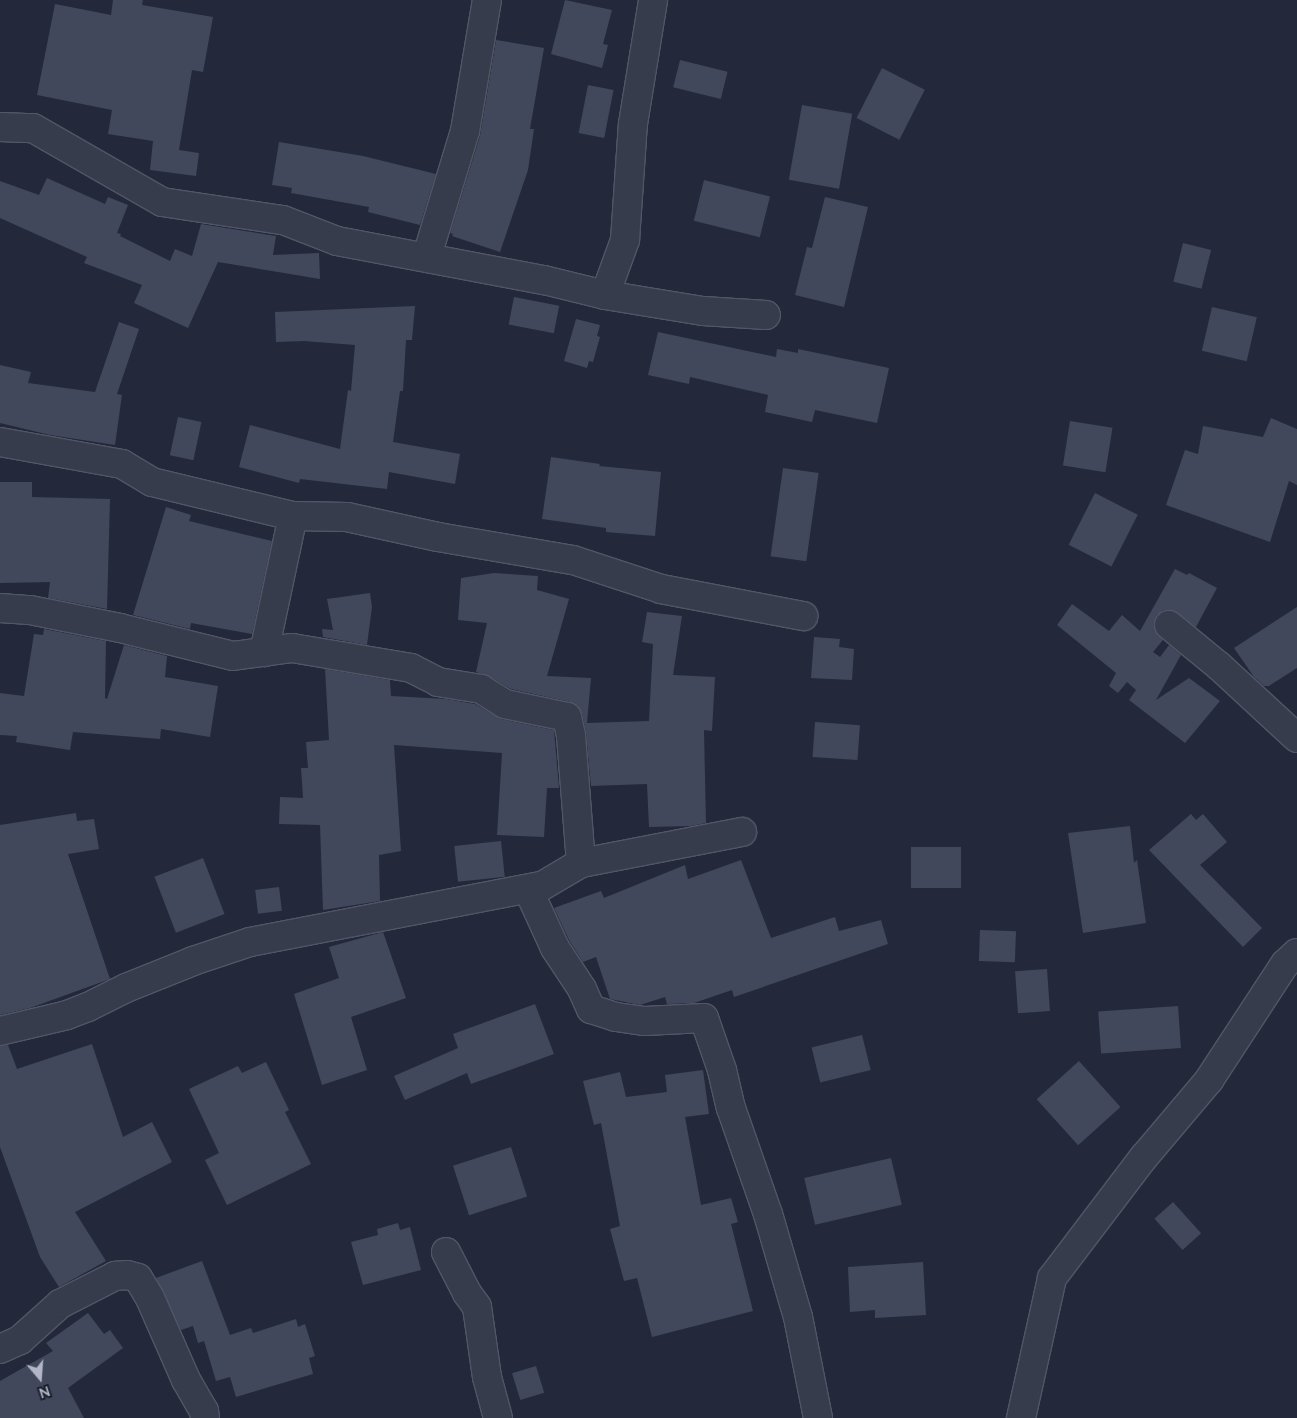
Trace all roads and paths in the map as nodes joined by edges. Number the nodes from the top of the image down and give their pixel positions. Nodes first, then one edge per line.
1 (487, 0) edge
2 (653, 0) edge
3 (0, 128) edge
4 (427, 256) junction
5 (605, 295) junction
6 (766, 315) dead end
7 (0, 442) edge
8 (293, 516) junction
9 (0, 608) edge
10 (803, 616) dead end
11 (1169, 625) dead end
12 (264, 652) junction
13 (1297, 738) edge
14 (742, 832) dead end
15 (581, 863) junction
16 (528, 889) junction
17 (1297, 953) edge
18 (0, 1031) edge
19 (446, 1252) dead end
20 (0, 1349) edge
21 (205, 1418) edge
22 (498, 1418) edge
23 (818, 1418) edge
24 (1020, 1418) edge

1 - 4 street
2 - 5 street
3 - 4 street
4 - 5 street
5 - 6 street
7 - 8 street
8 - 10 street
8 - 12 street
9 - 12 street
11 - 13 street
12 - 15 street
14 - 15 street
15 - 16 street
16 - 18 street
16 - 23 street
17 - 24 street
19 - 22 street
20 - 21 street

